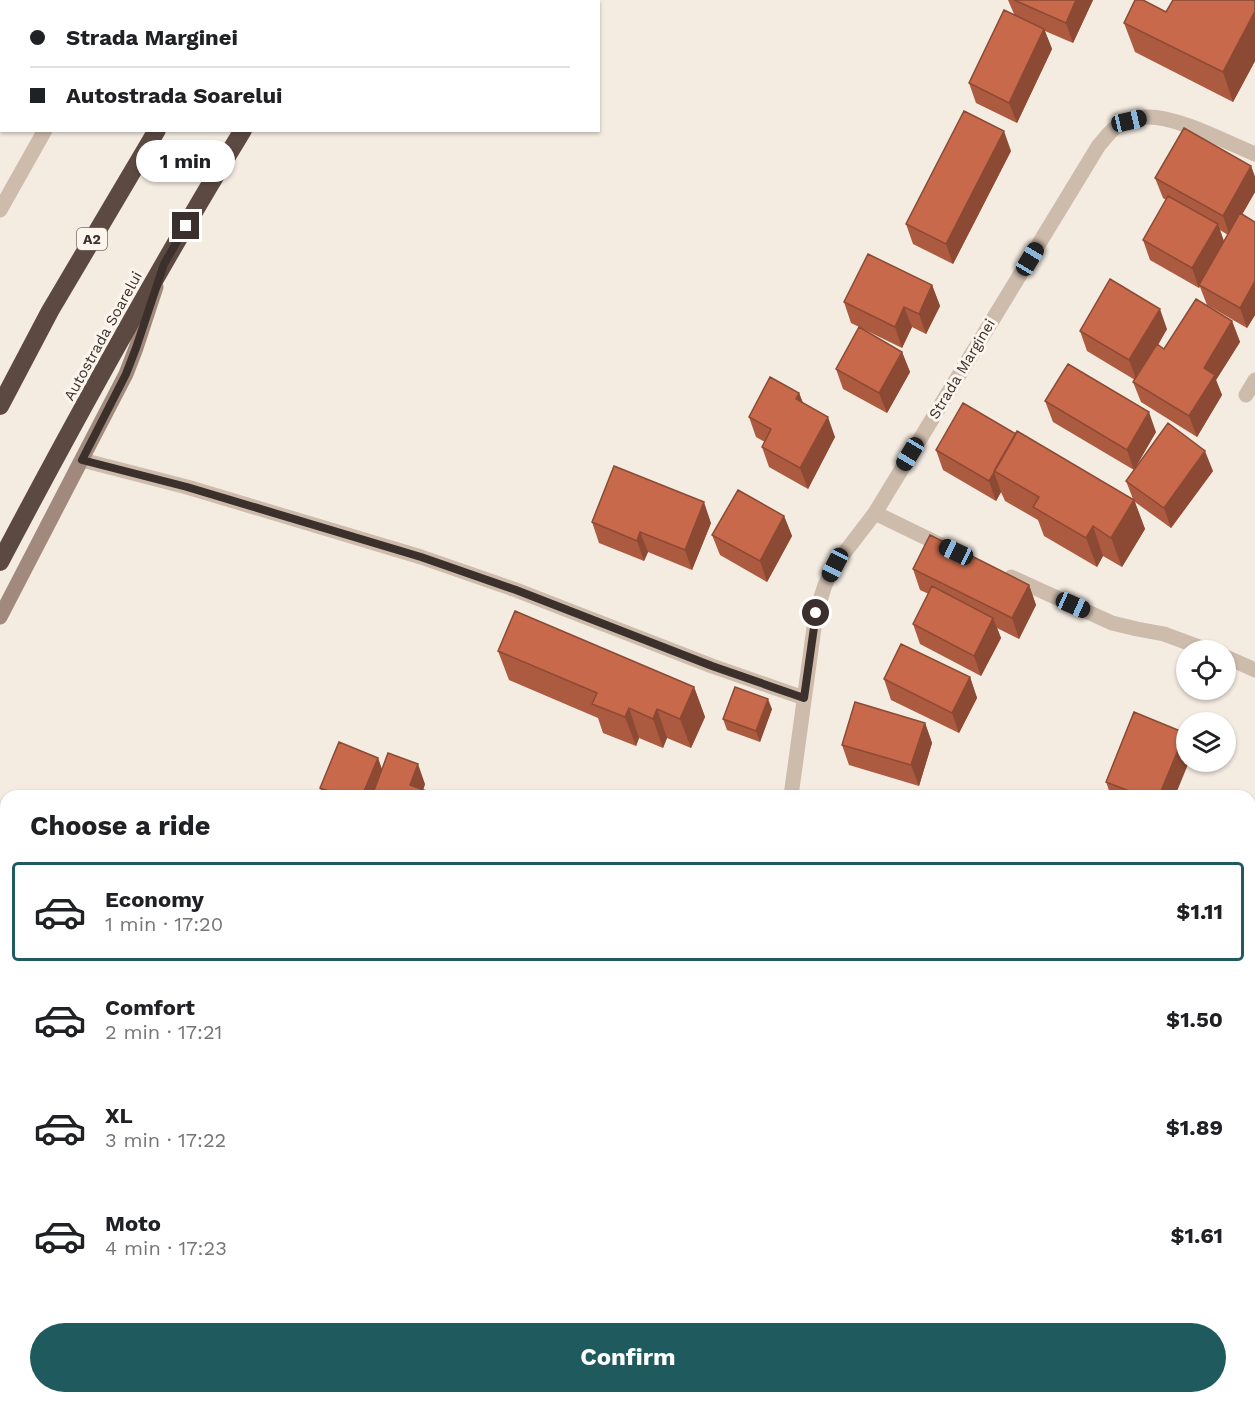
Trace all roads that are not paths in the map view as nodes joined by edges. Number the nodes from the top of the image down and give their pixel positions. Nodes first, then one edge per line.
1 (44, 132) edge
2 (156, 132) edge
3 (242, 132) edge
4 (1255, 154) edge
5 (0, 210) edge
6 (164, 264) junction
7 (30, 349) junction
8 (1255, 380) edge
9 (0, 390) edge
10 (1246, 394) dead end
11 (0, 406) edge
12 (82, 460) junction
13 (874, 513) junction
14 (956, 552) edge
15 (0, 562) edge
16 (998, 571) edge
17 (0, 617) edge
18 (1180, 640) edge
19 (1236, 661) edge
20 (1255, 670) edge
21 (804, 698) junction
22 (792, 790) edge

1 - 5 street
2 - 7 highway, A2
3 - 6 highway, Autostrada Soarelui
4 - 13 street, Strada Marginei
6 - 12 main road
6 - 15 highway, Autostrada Soarelui
7 - 9 main road
7 - 11 highway, A2
8 - 10 street
12 - 17 main road
12 - 21 street
13 - 14 street
13 - 21 street, Strada Marginei
16 - 18 street
19 - 20 street
21 - 22 street, Strada Marginei

